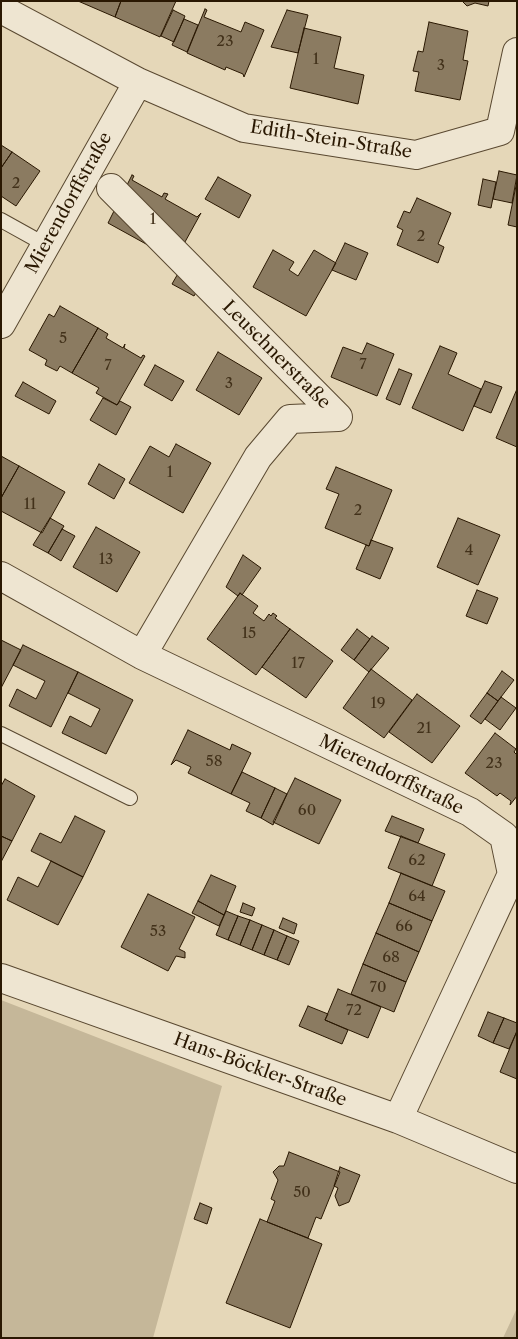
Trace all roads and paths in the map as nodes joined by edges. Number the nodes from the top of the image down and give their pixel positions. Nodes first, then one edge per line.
1 (1, 9) edge
2 (517, 52) edge
3 (138, 82) junction
4 (508, 133) edge
5 (110, 188) dead end
6 (1, 220) edge
7 (46, 244) junction
8 (1, 324) edge
9 (1, 576) edge
10 (142, 655) junction
11 (1, 734) edge
12 (130, 798) dead end
13 (1, 978) edge
14 (398, 1119) junction
15 (517, 1169) edge

1 - 3 street, Edith-Stein-Straße
2 - 4 street, Edith-Stein-Straße
3 - 4 street, Edith-Stein-Straße
3 - 7 street, Mierendorffstraße
5 - 10 street, Leuschnerstraße
6 - 7 lane
7 - 8 street, Mierendorffstraße
9 - 10 street, Mierendorffstraße
10 - 14 street, Mierendorffstraße
11 - 12 lane
13 - 14 street, Hans-Böckler-Straße
14 - 15 street, Hans-Böckler-Straße

